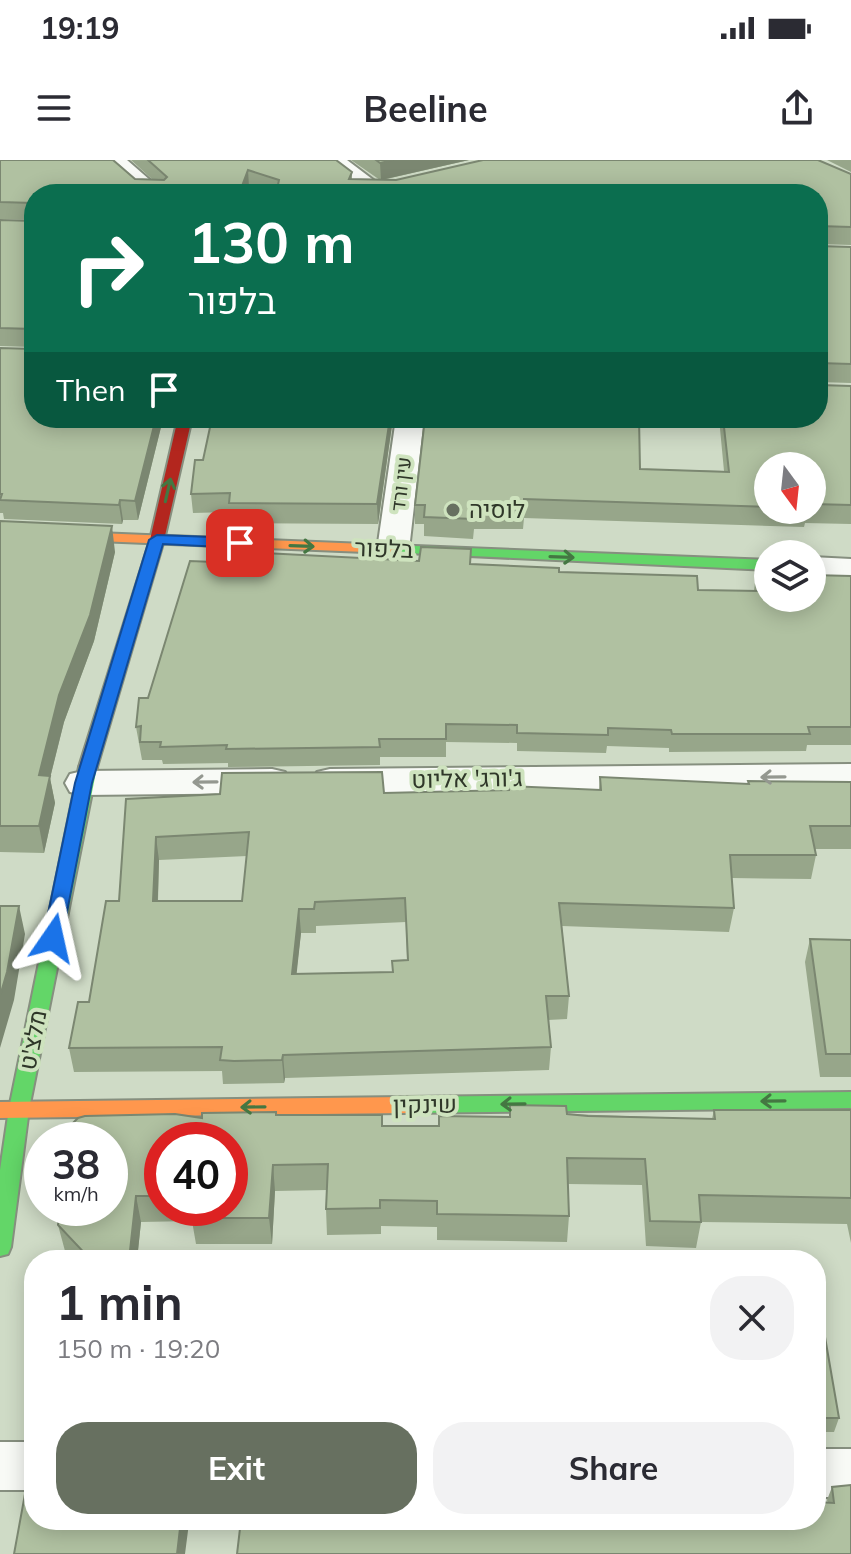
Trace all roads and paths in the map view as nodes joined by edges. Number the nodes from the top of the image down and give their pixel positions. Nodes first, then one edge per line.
1 (112, 160) edge
2 (331, 160) edge
3 (142, 184) edge
4 (359, 184) edge
5 (183, 428) edge
6 (409, 428) edge
7 (0, 533) edge
8 (157, 540) junction
9 (393, 550) junction
10 (754, 564) edge
11 (826, 568) edge
12 (851, 569) edge
13 (851, 776) edge
14 (83, 783) junction
15 (851, 1100) edge
16 (9, 1110) edge
17 (0, 1247) edge
18 (0, 1466) edge
19 (24, 1466) edge
20 (826, 1473) edge
21 (851, 1473) edge

1 - 3 street
2 - 4 street
8 -> 5 street, מלצ'ט
6 - 9 street, עין ורד
7 - 8 street, בלפור
8 -> 9 street, בלפור
8 - 14 street, מלצ'ט
9 -> 10 street, בלפור
11 - 12 street
13 -> 14 street, ג'ורג' אליוט
14 - 16 street, מלצ'ט
15 -> 16 street, שינקין
16 - 17 street, מלצ'ט
18 - 19 street
20 - 21 street

